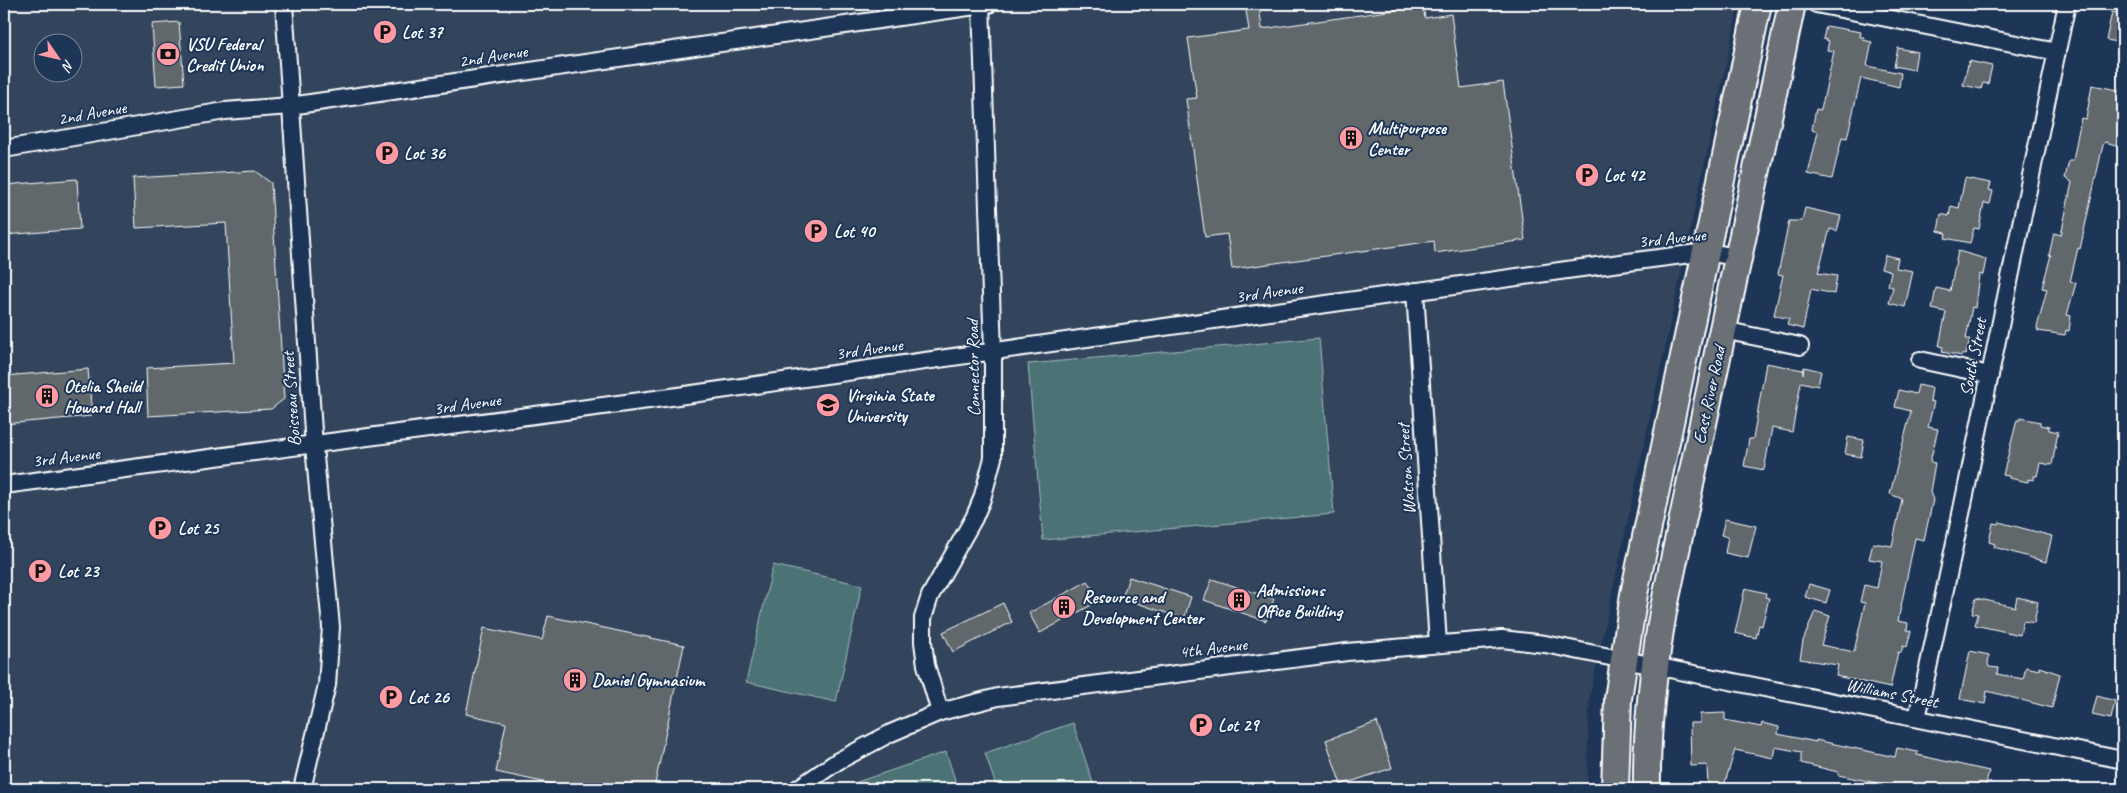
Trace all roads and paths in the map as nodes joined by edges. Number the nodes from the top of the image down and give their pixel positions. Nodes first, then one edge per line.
1 (284, 4) edge
2 (983, 4) edge
3 (1758, 4) edge
4 (1792, 4) edge
5 (1816, 4) edge
6 (2067, 4) edge
7 (2057, 52) junction
8 (290, 106) junction
9 (4, 148) edge
10 (1706, 252) junction
11 (1738, 256) junction
12 (1415, 291) junction
13 (1723, 330) junction
14 (1800, 346) dead end
15 (993, 352) junction
16 (1920, 360) dead end
17 (1990, 375) junction
18 (314, 446) junction
19 (4, 485) edge
20 (1438, 644) junction
21 (1623, 661) junction
22 (1654, 666) junction
23 (940, 712) junction
24 (1917, 718) junction
25 (2123, 760) edge
26 (302, 789) edge
27 (796, 789) edge
28 (1615, 789) edge
29 (1646, 789) edge

1 - 8 street, Boisseau Street
2 - 8 street, 2nd Avenue
2 - 15 street, Connector Road
3 - 10 main road, East River Road
4 - 11 main road, East River Road
5 - 7 street
6 - 7 street, South Street
7 - 17 street, South Street
8 - 9 street, 2nd Avenue
8 - 18 street, Boisseau Street
10 - 11 street, 3rd Avenue
10 - 12 street, 3rd Avenue
10 - 21 main road, East River Road
11 - 13 main road, East River Road
12 - 15 street, 3rd Avenue
12 - 20 street, Watson Street
13 - 14 street
13 - 22 main road, East River Road
15 - 18 street, 3rd Avenue
15 - 23 street, Connector Road
16 - 17 street
17 - 24 street, South Street
18 - 19 street, 3rd Avenue
18 - 26 street, Boisseau Street
20 - 21 street, 4th Avenue
20 - 23 street, 4th Avenue
21 - 22 street, 4th Avenue
21 - 28 main road, East River Road
22 - 24 street, Williams Street
22 - 29 main road, East River Road
23 - 27 street, 4th Avenue
24 - 25 street, Williams Street

